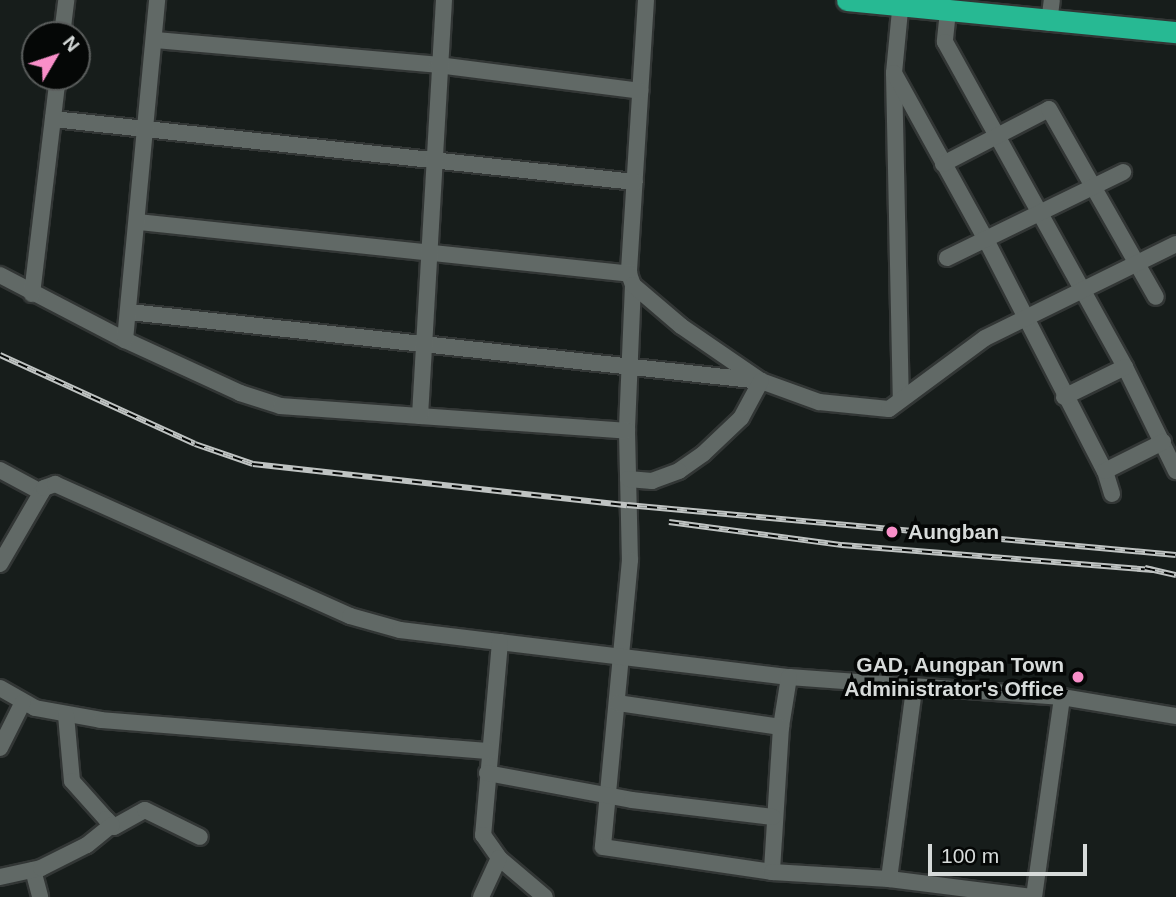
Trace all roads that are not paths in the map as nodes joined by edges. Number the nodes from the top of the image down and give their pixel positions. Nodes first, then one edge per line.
1 (66, 0) edge
2 (158, 0) edge
3 (444, 0) edge
4 (646, 0) edge
5 (847, 0) edge
6 (1052, 0) edge
7 (900, 3) edge
8 (948, 11) junction
9 (64, 21) edge
10 (1049, 23) junction
11 (1176, 32) edge
12 (155, 40) junction
13 (438, 65) junction
14 (894, 73) junction
15 (56, 91) edge
16 (640, 91) junction
17 (53, 119) junction
18 (147, 130) junction
19 (996, 135) junction
20 (432, 160) junction
21 (943, 164) junction
22 (1123, 172) dead end
23 (635, 182) junction
24 (1090, 186) junction
25 (1039, 213) junction
26 (138, 222) junction
27 (985, 238) junction
28 (1176, 244) edge
29 (433, 253) junction
30 (947, 258) dead end
31 (1135, 262) junction
32 (0, 275) edge
33 (631, 279) junction
34 (1080, 289) junction
35 (32, 294) junction
36 (1156, 297) dead end
37 (130, 312) junction
38 (1026, 317) junction
39 (125, 340) junction
40 (425, 347) junction
41 (628, 367) junction
42 (1125, 367) junction
43 (761, 381) junction
44 (1065, 397) junction
45 (901, 398) junction
46 (420, 416) junction
47 (627, 431) junction
48 (1163, 442) junction
49 (0, 471) edge
50 (1105, 471) junction
51 (1176, 471) edge
52 (628, 479) junction
53 (41, 492) junction
54 (1112, 494) dead end
55 (0, 564) edge
56 (500, 642) junction
57 (624, 656) junction
58 (789, 677) junction
59 (0, 688) edge
60 (914, 688) junction
61 (1062, 697) junction
62 (23, 702) junction
63 (618, 703) junction
64 (66, 715) junction
65 (1176, 716) edge
66 (781, 727) junction
67 (0, 748) edge
68 (489, 751) junction
69 (487, 773) junction
70 (607, 795) junction
71 (773, 817) junction
72 (112, 825) junction
73 (200, 837) dead end
74 (499, 858) junction
75 (33, 870) junction
76 (772, 872) junction
77 (0, 877) edge
78 (889, 879) junction
79 (40, 897) edge
80 (481, 897) edge
81 (545, 897) edge
82 (1032, 897) edge

1 - 9 street
2 - 12 street
3 - 13 street
4 - 16 street
5 - 7 highway
6 - 10 street
7 - 8 highway
7 - 14 street
8 - 10 highway
8 - 19 street
10 - 11 highway
12 - 13 street
12 - 18 street
13 - 16 street
13 - 20 street
14 - 21 street
14 - 45 street
15 - 17 street
16 - 23 street
17 - 18 street
17 - 35 street
18 - 20 street
18 - 26 street
19 - 21 street
19 - 24 street
19 - 25 street
20 - 23 street
20 - 29 street
21 - 27 street
22 - 24 street
23 - 33 street
24 - 25 street
24 - 31 street
25 - 27 street
25 - 34 street
26 - 29 street
26 - 37 street
27 - 30 street
27 - 38 street
28 - 31 street
29 - 33 street
29 - 40 street
31 - 34 street
31 - 36 street
32 - 35 street
33 - 41 street
33 - 43 street
34 - 38 street
34 - 42 street
35 - 39 street
37 - 39 street
37 - 40 street
38 - 44 street
38 - 45 street
39 - 46 street
40 - 41 street
40 - 46 street
41 - 43 street
41 - 47 street
42 - 44 street
42 - 48 street
43 - 45 street
43 - 52 street
44 - 50 street
46 - 47 street
47 - 52 street
48 - 50 street
48 - 51 street
49 - 53 street
50 - 54 street
52 - 57 street
53 - 55 street
53 - 56 street
56 - 57 street
56 - 68 street
57 - 58 street
57 - 63 street
58 - 60 street
58 - 66 street
59 - 62 street
60 - 61 street
60 - 78 street
61 - 65 street
61 - 82 street
62 - 64 street
62 - 67 street
63 - 66 street
63 - 70 street
64 - 68 street
64 - 72 street
66 - 71 street
68 - 69 street
69 - 70 street
69 - 74 street
70 - 71 street
70 - 76 street
71 - 76 street
72 - 73 street
72 - 75 street
74 - 80 street
74 - 81 street
75 - 77 street
75 - 79 street
76 - 78 street
78 - 82 street

